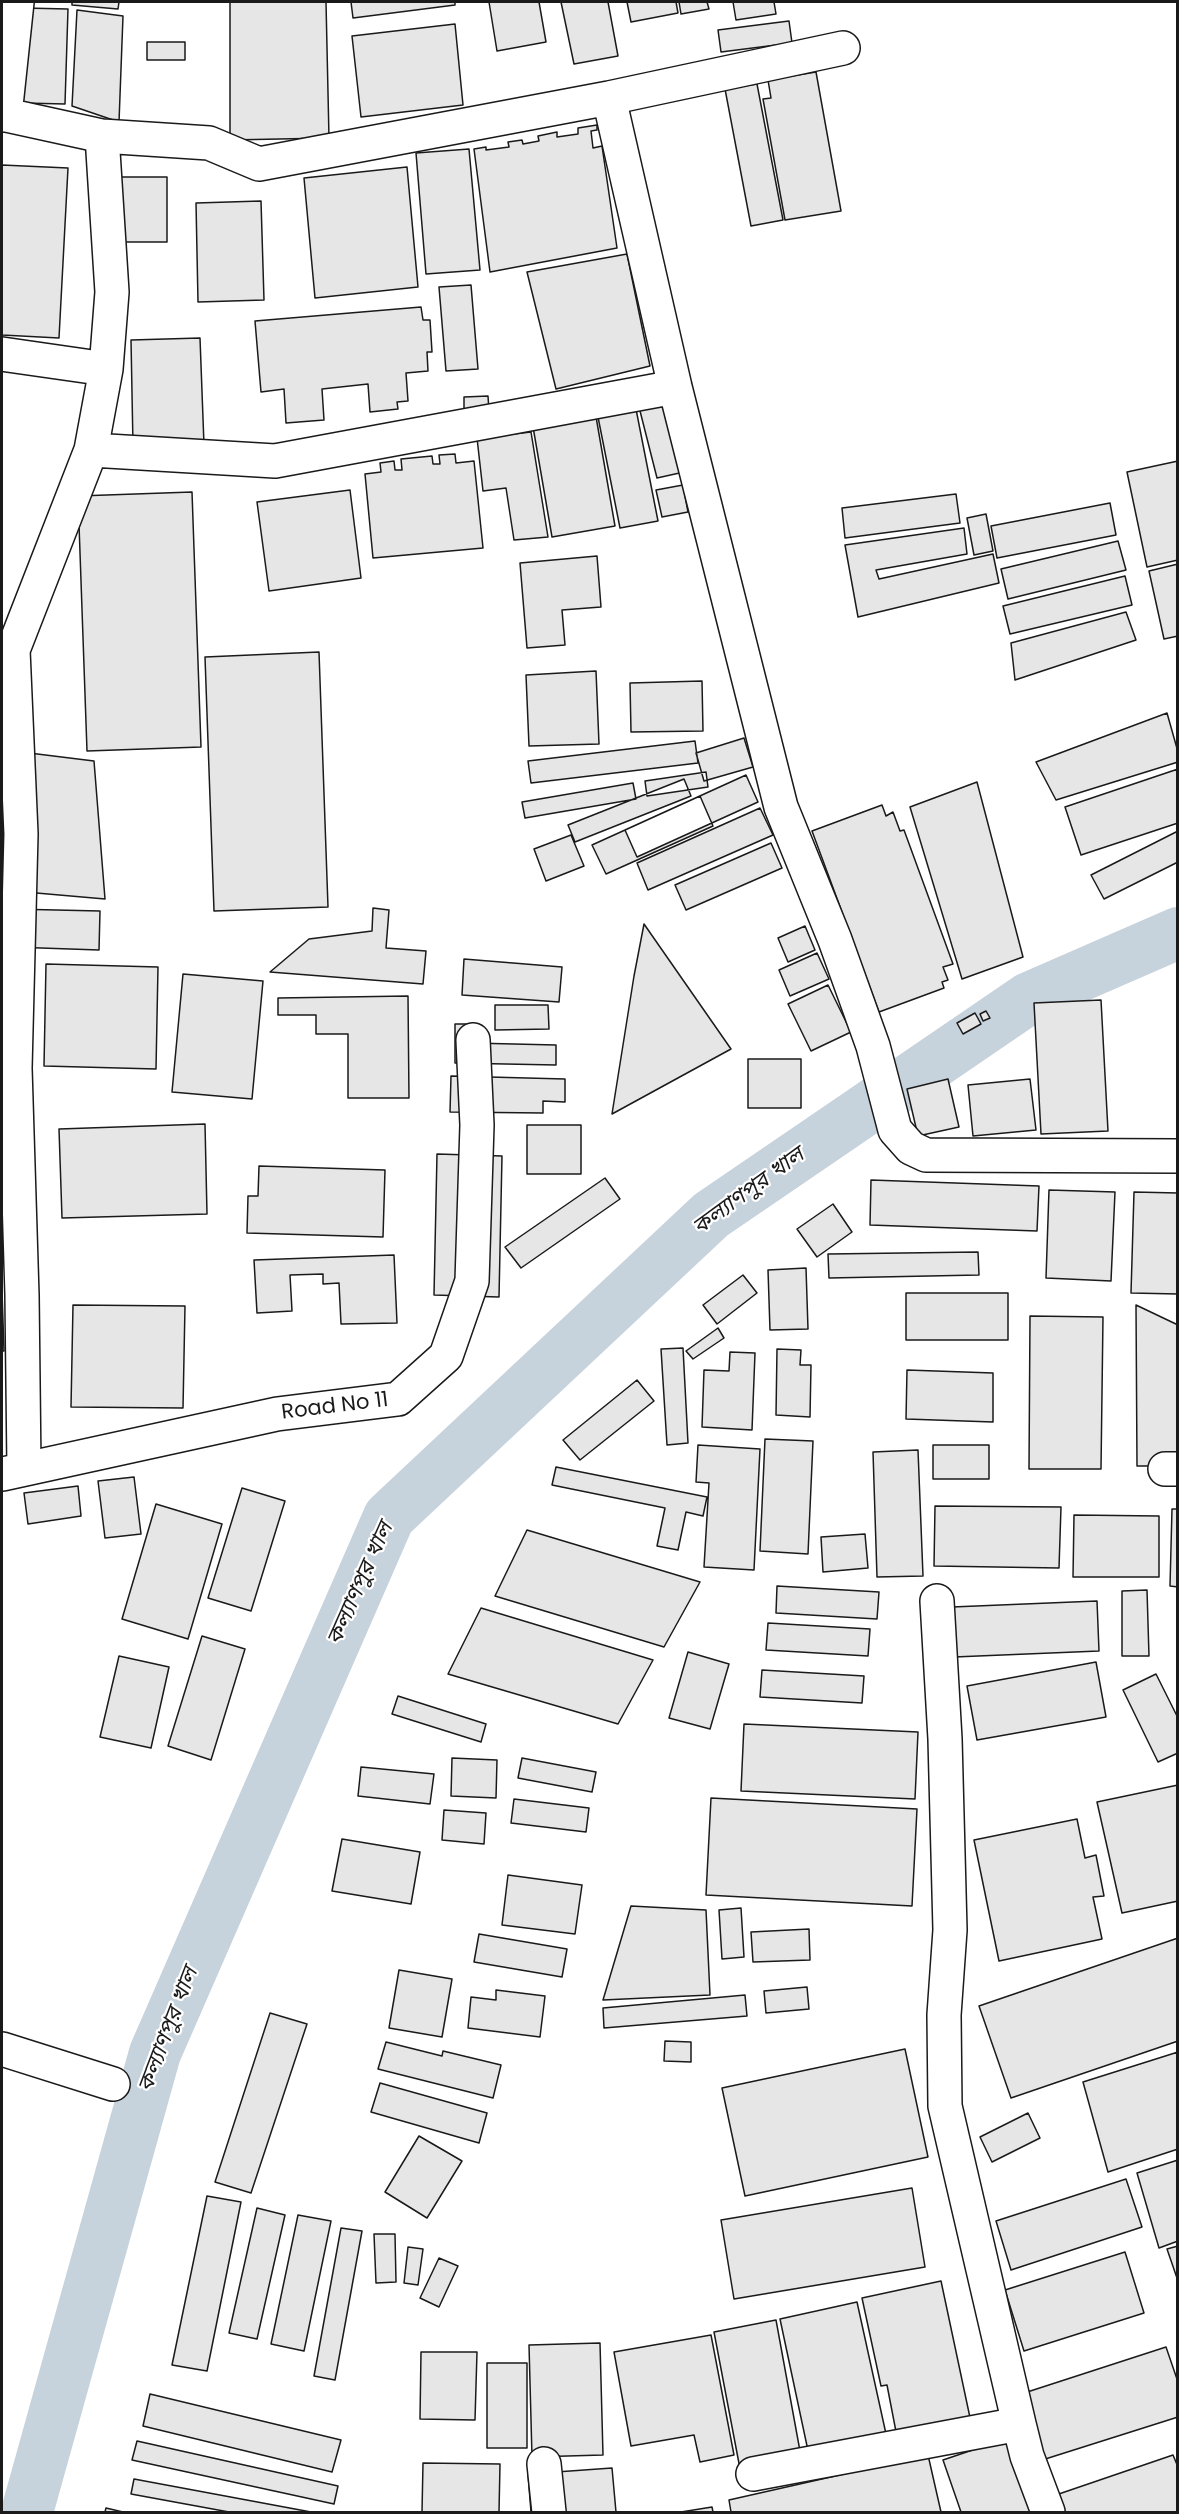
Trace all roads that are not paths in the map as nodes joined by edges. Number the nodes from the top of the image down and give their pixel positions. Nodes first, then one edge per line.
1 (17, 2) edge
2 (843, 48) dead end
3 (609, 98) junction
4 (4, 114) edge
5 (102, 135) junction
6 (2, 354) edge
7 (106, 369) junction
8 (675, 387) junction
9 (91, 450) junction
10 (7, 651) edge
11 (473, 1040) dead end
12 (1178, 1156) edge
13 (13, 1472) edge
14 (937, 1601) dead end
15 (2, 2049) edge
16 (113, 2084) dead end
17 (1019, 2424) junction
18 (544, 2464) dead end
19 (753, 2474) dead end
20 (549, 2512) edge
21 (1048, 2512) edge

1 - 4 street
2 - 3 street
3 - 5 street
3 - 8 street
4 - 5 street
5 - 7 street
6 - 7 street
7 - 9 street
8 - 9 street
8 - 12 street
9 - 10 street
10 - 13 street
11 - 13 street, Road No 11
14 - 17 street
15 - 16 street
17 - 19 street
17 - 21 street
18 - 20 street

